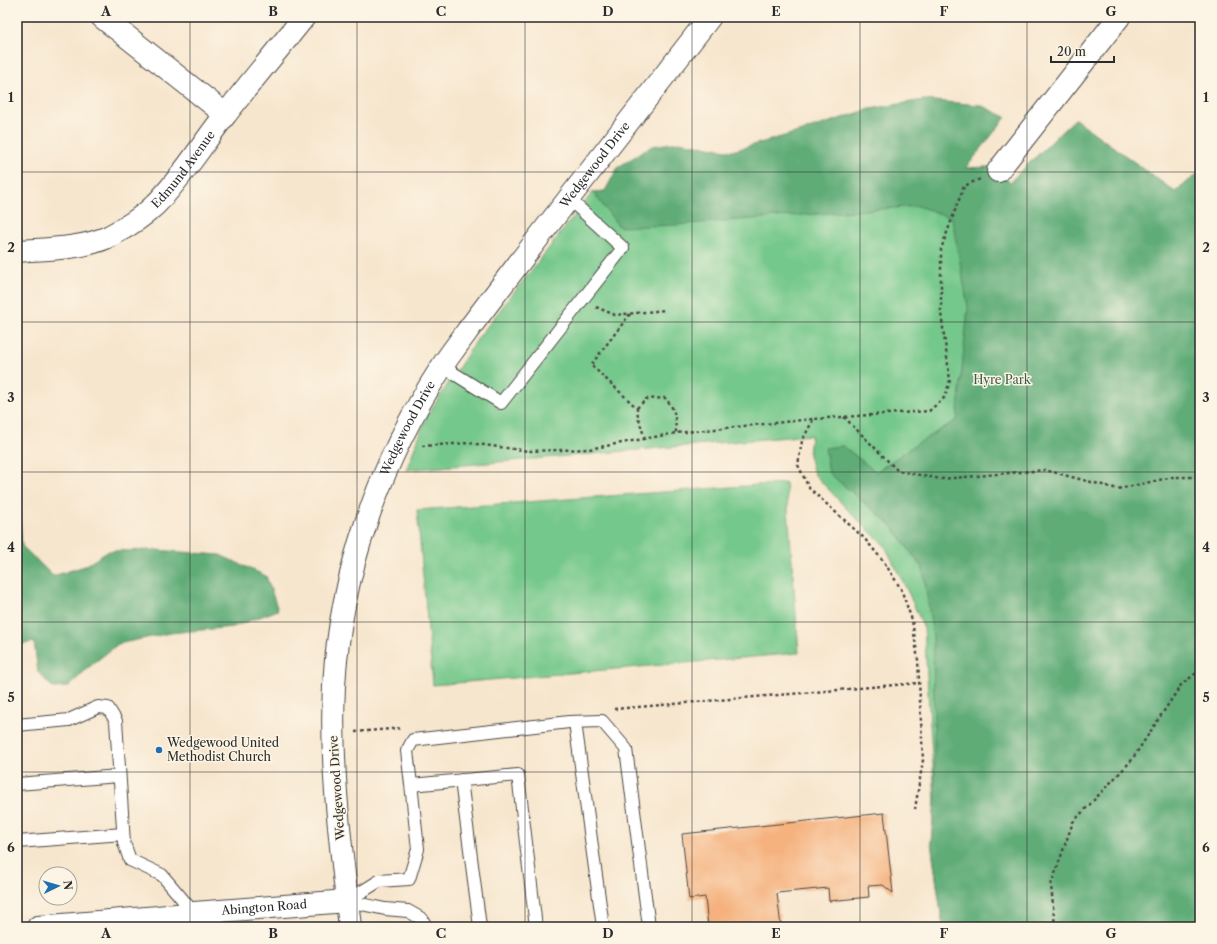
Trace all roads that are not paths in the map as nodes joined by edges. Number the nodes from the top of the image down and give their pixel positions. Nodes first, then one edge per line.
1 (102, 17) edge
2 (304, 17) edge
3 (710, 17) edge
4 (1119, 17) edge
5 (225, 114) junction
6 (998, 171) road end
7 (569, 199) junction
8 (17, 251) edge
9 (442, 366) junction
10 (575, 722) junction
11 (17, 725) edge
12 (119, 776) junction
13 (461, 780) junction
14 (17, 784) edge
15 (411, 785) junction
16 (123, 834) junction
17 (17, 842) edge
18 (347, 901) junction
19 (194, 913) junction
20 (159, 922) edge
21 (38, 927) edge
22 (350, 927) edge
23 (426, 927) edge
24 (480, 927) edge
25 (536, 927) edge
26 (603, 927) edge
27 (649, 927) edge

1 - 5 street
2 - 5 street, Edmund Avenue
3 - 7 street, Wedgewood Drive
4 - 6 street
5 - 8 street, Edmund Avenue
7 - 9 street, Wedgewood Drive
7 - 9 lane
9 - 18 street, Wedgewood Drive
10 - 15 lane
10 - 26 lane
10 - 27 lane
11 - 12 lane
12 - 14 lane
12 - 16 lane
13 - 15 lane
13 - 24 lane
13 - 25 lane
15 - 18 lane
16 - 17 lane
16 - 19 lane
18 - 19 street, Abington Road
18 - 22 street, Wedgewood Drive
18 - 23 lane
19 - 20 street, Abington Road
20 - 21 street, Abington Road

